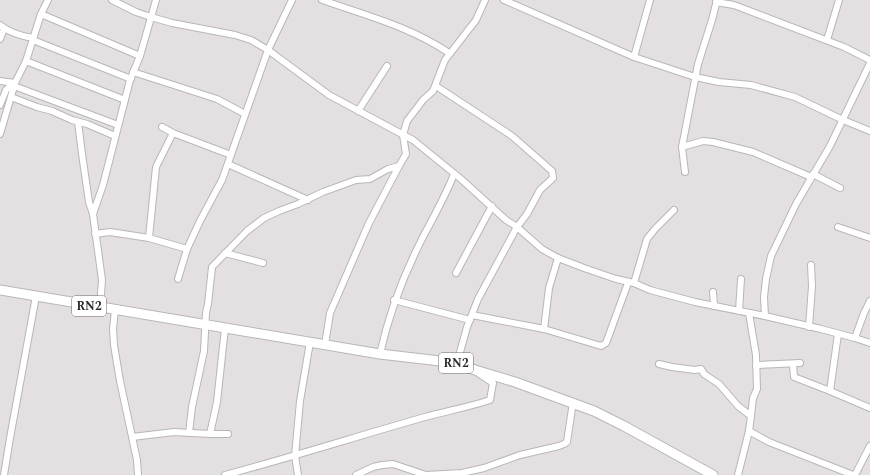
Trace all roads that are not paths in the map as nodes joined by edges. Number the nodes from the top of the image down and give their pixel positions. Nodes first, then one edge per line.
1 (48, 0) edge
2 (112, 0) edge
3 (156, 0) edge
4 (292, 0) edge
5 (322, 0) edge
6 (485, 0) edge
7 (504, 0) edge
8 (650, 0) edge
9 (840, 0) edge
10 (716, 1) edge
11 (41, 14) junction
12 (151, 17) junction
13 (2, 27) edge
14 (0, 39) edge
15 (33, 39) junction
16 (827, 40) junction
17 (268, 50) junction
18 (449, 53) junction
19 (140, 56) junction
20 (634, 57) junction
21 (26, 60) junction
22 (870, 60) edge
23 (870, 63) edge
24 (387, 66) dead end
25 (133, 72) junction
26 (695, 77) junction
27 (130, 79) junction
28 (0, 81) edge
29 (14, 84) junction
30 (436, 86) junction
31 (11, 97) junction
32 (125, 100) junction
33 (0, 105) edge
34 (358, 111) junction
35 (244, 114) junction
36 (843, 120) junction
37 (78, 122) junction
38 (118, 125) junction
39 (162, 127) dead end
40 (870, 131) edge
41 (173, 133) junction
42 (0, 134) edge
43 (403, 135) junction
44 (115, 136) junction
45 (682, 147) junction
46 (231, 155) junction
47 (228, 164) junction
48 (399, 166) junction
49 (685, 172) dead end
50 (454, 174) junction
51 (812, 175) junction
52 (840, 188) dead end
53 (308, 200) junction
54 (492, 206) junction
55 (674, 210) dead end
56 (93, 214) junction
57 (517, 227) junction
58 (838, 227) dead end
59 (95, 234) junction
60 (149, 238) junction
61 (870, 238) edge
62 (187, 249) junction
63 (225, 253) junction
64 (558, 258) junction
65 (263, 263) dead end
66 (811, 264) dead end
67 (456, 273) dead end
68 (178, 279) dead end
69 (741, 279) dead end
70 (631, 283) junction
71 (0, 290) edge
72 (714, 292) dead end
73 (36, 296) junction
74 (394, 300) junction
75 (870, 301) edge
76 (714, 306) junction
77 (100, 307) junction
78 (115, 310) junction
79 (739, 311) junction
80 (749, 313) junction
81 (765, 316) junction
82 (471, 318) junction
83 (205, 325) junction
84 (809, 327) junction
85 (225, 328) junction
86 (544, 329) junction
87 (838, 334) junction
88 (855, 338) junction
89 (310, 342) junction
90 (870, 343) edge
91 (325, 345) junction
92 (380, 354) junction
93 (457, 363) junction
94 (659, 364) dead end
95 (756, 366) junction
96 (474, 370) junction
97 (830, 391) junction
98 (573, 402) junction
99 (870, 408) edge
100 (751, 416) junction
101 (750, 431) junction
102 (189, 433) junction
103 (210, 434) junction
104 (228, 434) dead end
105 (132, 438) junction
106 (870, 446) edge
107 (295, 456) junction
108 (0, 474) edge
109 (4, 475) edge
110 (138, 475) edge
111 (226, 475) edge
112 (298, 475) edge
113 (356, 475) edge
114 (713, 475) edge
115 (738, 475) edge
116 (854, 475) edge

1 - 11 street
2 - 12 street
3 - 12 street
4 - 17 street
5 - 18 street
6 - 18 street
7 - 20 street
8 - 20 street
9 - 16 street
10 - 16 street
10 - 26 street
11 - 15 street
11 - 19 street
12 - 17 street
12 - 19 street
13 - 14 street
13 - 15 street
15 - 21 street
15 - 27 street
16 - 22 street
17 - 34 street
17 - 35 street
18 - 30 street
19 - 25 street
20 - 26 street
21 - 29 street
21 - 32 street
23 - 36 street
24 - 34 street
25 - 27 street
25 - 35 street
26 - 36 street
26 - 45 street
27 - 32 street
28 - 29 street
29 - 31 street
29 - 33 street
29 - 38 street
30 - 43 street
30 - 57 street
31 - 37 street
31 - 42 street
32 - 38 street
34 - 43 street
35 - 46 street
36 - 40 street
36 - 51 street
37 - 44 street
37 - 56 street
38 - 44 street
39 - 41 street
41 - 46 street
41 - 60 street
43 - 48 street
43 - 50 street
44 - 56 street
45 - 49 street
45 - 51 street
46 - 47 street
47 - 53 street
47 - 62 street
48 - 53 street
48 - 91 street
50 - 54 street
50 - 74 street
51 - 52 street
51 - 81 street
53 - 63 street
54 - 57 street
54 - 67 street
55 - 70 street
56 - 59 street
57 - 64 street
57 - 82 street
58 - 61 street
59 - 60 street
59 - 77 street
60 - 62 street
62 - 68 street
63 - 65 street
63 - 83 street
64 - 70 street
64 - 86 street
66 - 84 street
69 - 79 street
70 - 76 street
70 - 86 street
71 - 73 highway, RN2
72 - 76 street
73 - 77 highway, RN2
73 - 109 street
74 - 82 street
74 - 92 street
75 - 88 street
76 - 79 street
77 - 78 highway, RN2
78 - 83 highway, RN2
78 - 105 street
79 - 80 street
80 - 81 street
80 - 95 street
81 - 84 street
82 - 86 street
82 - 93 street
83 - 85 highway, RN2
83 - 102 street
84 - 87 street
85 - 89 highway, RN2
85 - 103 street
87 - 88 street
87 - 97 street
88 - 90 street
89 - 91 highway, RN2
89 - 107 street
91 - 92 highway, RN2
92 - 93 highway, RN2
93 - 96 highway, RN2
94 - 100 street
95 - 97 street
95 - 100 street
96 - 98 highway, RN2
96 - 107 street
97 - 99 street
98 - 113 street
98 - 114 highway, RN2
100 - 101 street
101 - 115 street
101 - 116 street
102 - 103 street
102 - 105 street
103 - 104 street
105 - 110 street
106 - 116 street
107 - 111 street
107 - 112 street
108 - 109 street

